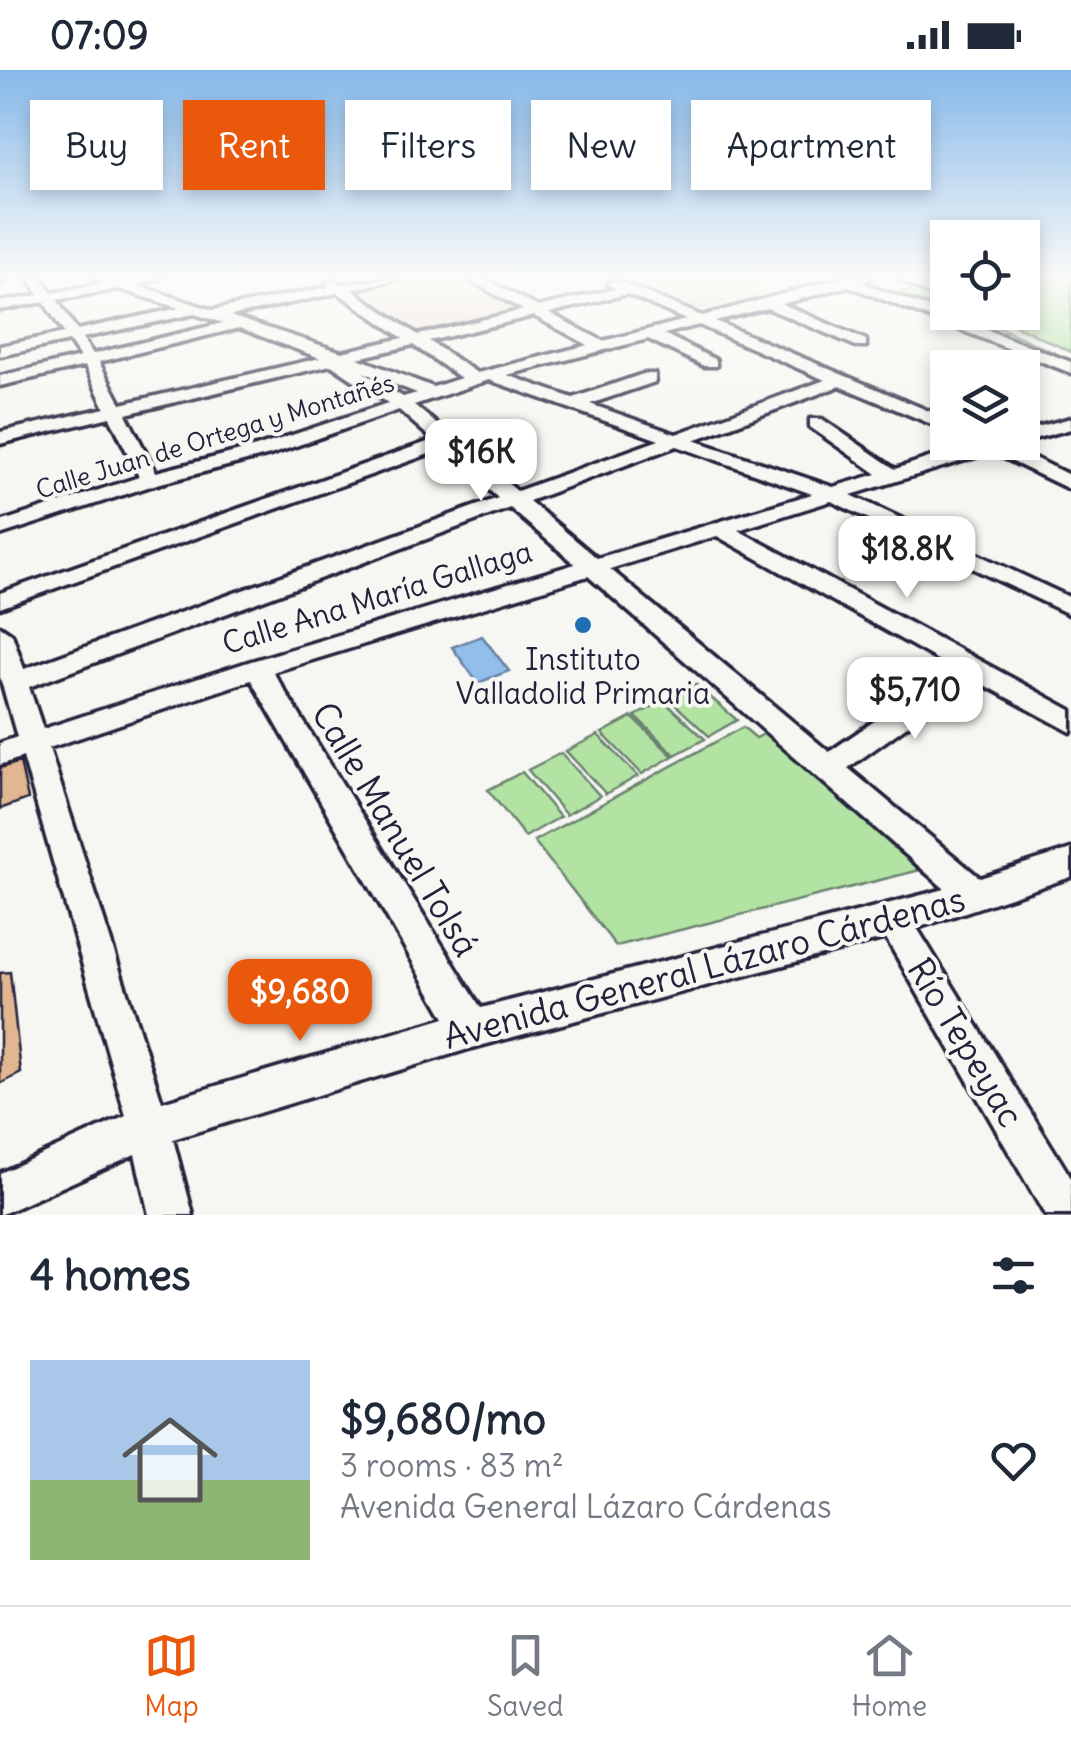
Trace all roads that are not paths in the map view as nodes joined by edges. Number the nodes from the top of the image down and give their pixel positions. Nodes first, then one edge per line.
1 (71, 331) edge
2 (99, 331) edge
3 (209, 331) edge
4 (254, 331) edge
5 (404, 331) edge
6 (454, 331) edge
7 (575, 331) edge
8 (662, 331) edge
9 (726, 331) edge
10 (832, 331) edge
11 (980, 331) edge
12 (1016, 331) edge
13 (651, 334) junction
14 (74, 336) junction
15 (417, 340) junction
16 (861, 344) dead end
17 (603, 346) junction
18 (0, 351) edge
19 (332, 357) junction
20 (1071, 358) edge
21 (92, 362) junction
22 (710, 363) dead end
23 (1071, 368) edge
24 (481, 378) junction
25 (649, 378) dead end
26 (840, 380) junction
27 (0, 381) edge
28 (433, 393) junction
29 (576, 403) junction
30 (404, 405) junction
31 (116, 411) junction
32 (930, 418) edge
33 (1071, 423) edge
34 (816, 424) dead end
35 (1040, 432) edge
36 (0, 438) edge
37 (679, 438) junction
38 (446, 442) junction
39 (944, 460) edge
40 (1025, 460) edge
41 (892, 476) junction
42 (150, 480) junction
43 (1071, 484) edge
44 (832, 494) junction
45 (514, 499) junction
46 (717, 527) junction
47 (0, 529) edge
48 (592, 564) junction
49 (0, 602) edge
50 (1071, 607) edge
51 (0, 634) edge
52 (972, 667) junction
53 (257, 668) junction
54 (15, 682) junction
55 (1071, 722) edge
56 (34, 742) junction
57 (0, 754) edge
58 (824, 769) junction
59 (1071, 863) edge
60 (974, 894) junction
61 (894, 920) junction
62 (472, 1029) junction
63 (148, 1126) junction
64 (0, 1195) edge
65 (171, 1215) edge
66 (1069, 1215) edge

1 - 14 street
2 - 14 street
3 - 21 street
4 - 19 street
5 - 15 street
6 - 15 street
7 - 17 street
8 - 13 street, Calle Juan de Ortega y Montañés
9 - 26 street
10 - 16 street
11 - 23 street
12 - 20 street
13 - 17 street, Calle Juan de Ortega y Montañés
13 - 22 street
14 - 18 street
14 - 21 street
15 - 19 street
15 - 24 street
17 - 24 street, Calle Juan de Ortega y Montañés
19 - 28 street
19 - 30 street
19 - 31 street
21 - 27 street
21 - 31 street
24 - 28 street, Calle Juan de Ortega y Montañés
24 - 29 street
25 - 29 street
26 - 32 street
26 - 37 street
28 - 30 street, Calle Juan de Ortega y Montañés
29 - 37 street
30 - 38 street
30 - 42 street, Calle Juan de Ortega y Montañés
31 - 36 street
31 - 42 street
33 - 35 street
34 - 41 street
37 - 44 street
37 - 45 street
38 - 45 street
38 - 49 street
39 - 41 street, Calle Ana María Gallaga
40 - 43 street
41 - 44 street, Calle Ana María Gallaga
42 - 47 street, Calle Juan de Ortega y Montañés
44 - 46 street, Calle Ana María Gallaga
44 - 50 street
45 - 48 street
45 - 54 street
46 - 48 street, Calle Ana María Gallaga
46 - 52 street
48 - 53 street, Calle Ana María Gallaga
48 - 58 street
51 - 54 street
52 - 55 street
52 - 58 street
53 - 56 street, Calle Ana María Gallaga
53 - 62 street, Calle Manuel Tolsá
54 - 56 street
56 - 57 street, Calle Ana María Gallaga
56 - 63 street
58 - 60 street
59 - 60 street, Avenida General Lázaro Cárdenas
60 - 61 street, Avenida General Lázaro Cárdenas
61 - 62 street, Avenida General Lázaro Cárdenas
61 - 66 street, Río Tepeyac
62 - 63 street, Avenida General Lázaro Cárdenas
63 - 64 street, Avenida General Lázaro Cárdenas
63 - 65 street

